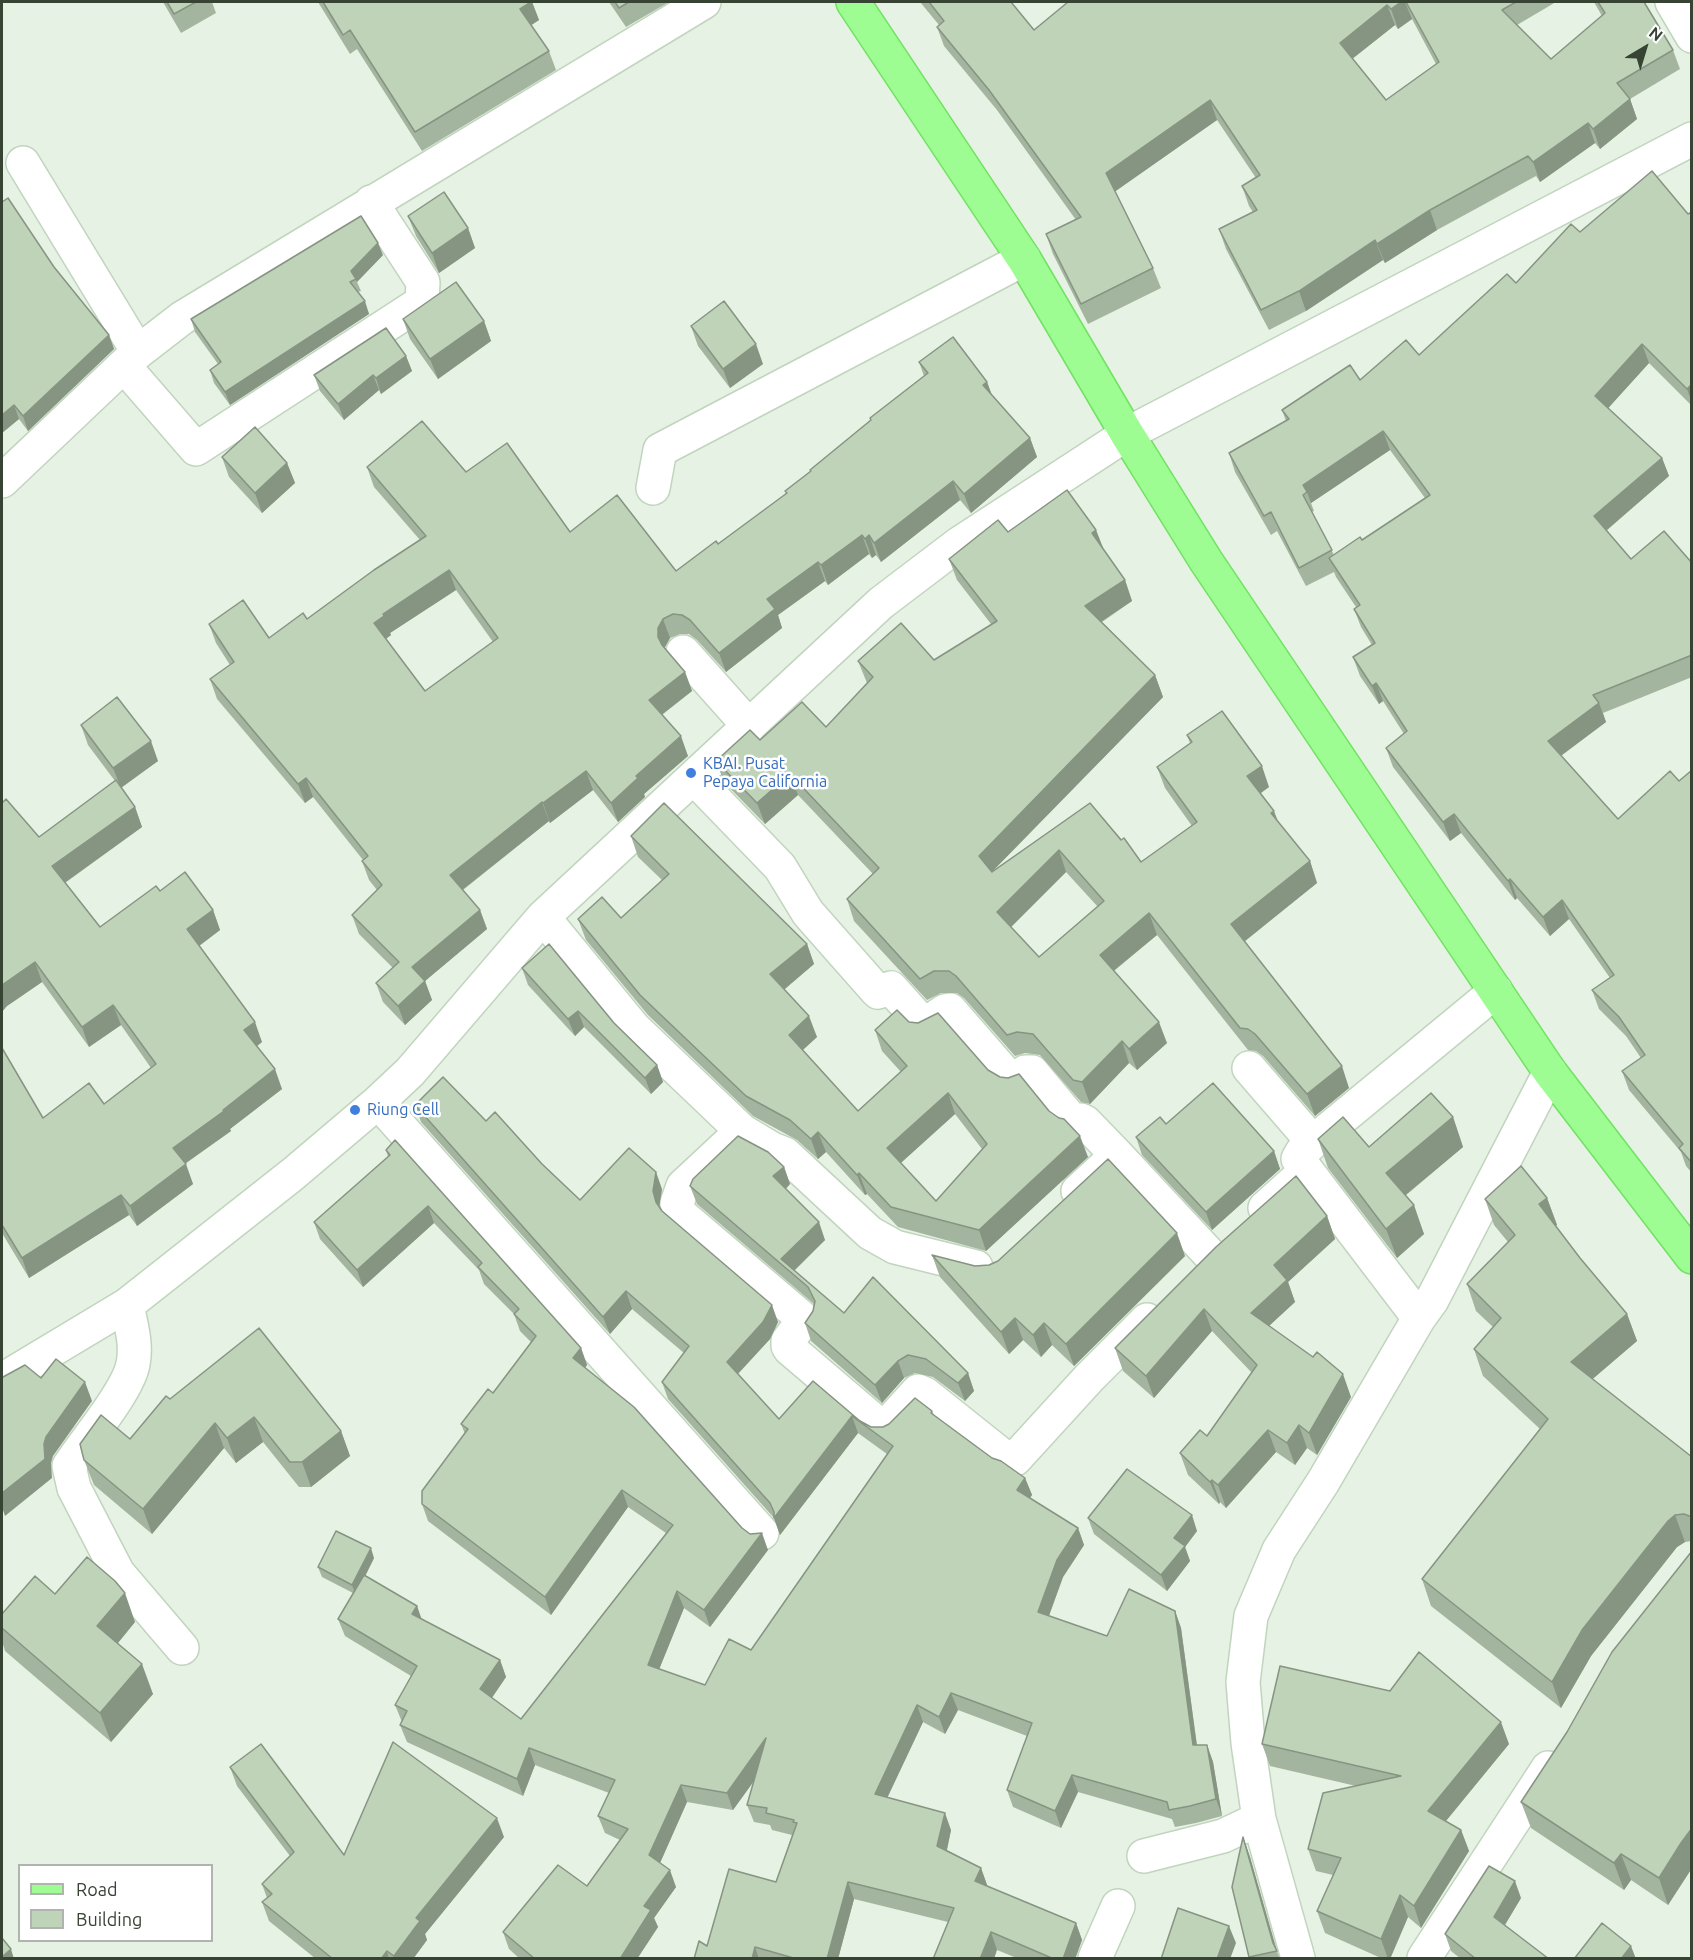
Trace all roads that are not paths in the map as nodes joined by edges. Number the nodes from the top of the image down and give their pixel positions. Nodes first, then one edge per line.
1 (704, 2) edge
2 (854, 2) edge
3 (1672, 2) edge
4 (1692, 36) edge
5 (1692, 139) edge
6 (23, 163) dead end
7 (371, 202) junction
8 (1024, 259) junction
9 (131, 359) junction
10 (1127, 434) junction
11 (2, 481) edge
12 (653, 488) dead end
13 (683, 652) dead end
14 (749, 726) junction
15 (694, 777) junction
16 (543, 916) junction
17 (1496, 991) junction
18 (1248, 1068) dead end
19 (1550, 1072) junction
20 (378, 1102) junction
21 (742, 1131) junction
22 (1117, 1155) junction
23 (1309, 1156) junction
24 (1056, 1212) edge
25 (1211, 1256) junction
26 (1008, 1257) edge
27 (1692, 1257) edge
28 (127, 1305) junction
29 (1419, 1318) junction
30 (2, 1380) edge
31 (762, 1533) edge
32 (182, 1648) dead end
33 (1566, 1739) edge
34 (1259, 1819) junction
35 (1144, 1856) dead end
36 (1118, 1906) dead end
37 (1095, 1959) edge
38 (1298, 1959) edge
39 (1424, 1959) edge

1 - 7 street
2 - 8 main road
3 - 4 street
5 - 10 street
6 - 9 street
7 - 9 street
7 - 9 street
8 - 10 main road
8 - 12 street
9 - 11 street
10 - 14 street
10 - 17 main road
13 - 14 street
14 - 15 street
15 - 16 street
15 - 22 street
16 - 20 street
16 - 21 street
17 - 19 main road
17 - 23 street
18 - 23 street
19 - 27 main road
19 - 29 street
20 - 28 street
20 - 31 street
21 - 25 street
21 - 26 street
22 - 24 street
22 - 25 street
23 - 25 street
23 - 29 street
28 - 30 street
28 - 32 street
29 - 34 street
33 - 39 street
34 - 35 street
34 - 38 street
36 - 37 street

